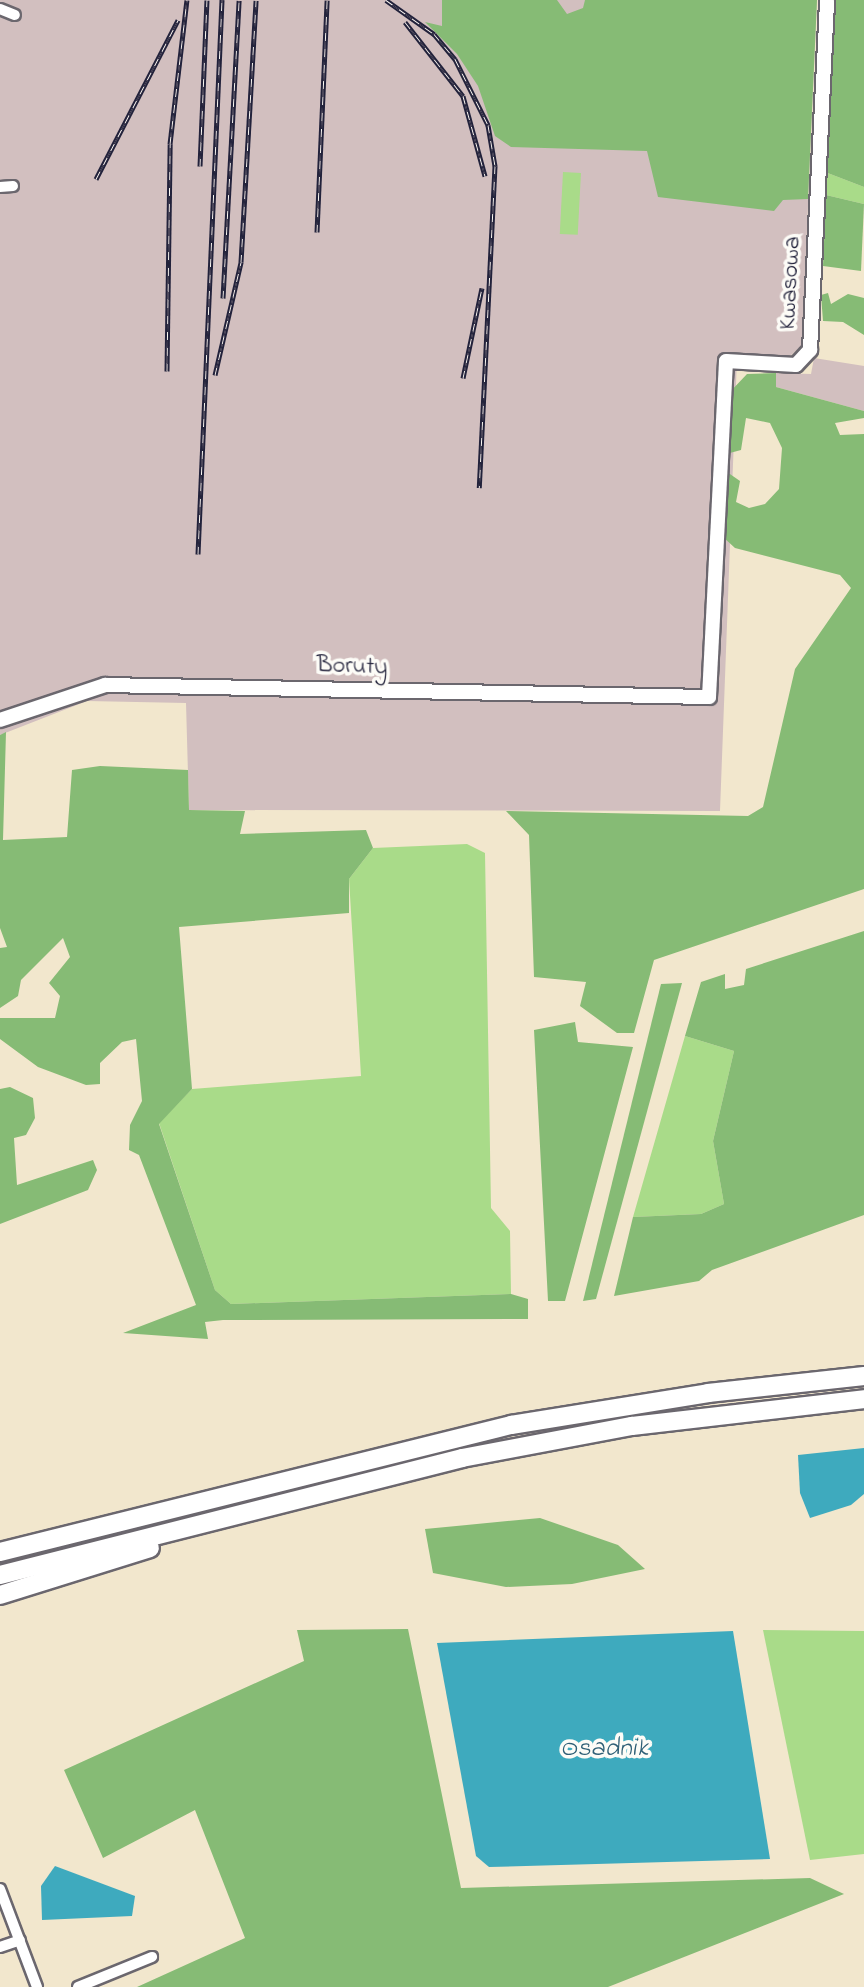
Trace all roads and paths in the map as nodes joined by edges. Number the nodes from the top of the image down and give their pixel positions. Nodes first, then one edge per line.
1 (827, 0) edge
2 (0, 9) edge
3 (15, 15) dead end
4 (13, 186) dead end
5 (0, 187) edge
6 (709, 697) joint
7 (0, 720) edge
8 (864, 1376) edge
9 (864, 1399) edge
10 (296, 1497) junction
11 (0, 1552) edge
12 (0, 1575) edge
13 (0, 1594) edge
14 (0, 1889) edge
15 (20, 1940) junction
16 (0, 1947) edge
17 (152, 1957) dead end
18 (37, 1987) edge
19 (78, 1987) edge

1 - 6 street, Kwasowa
2 - 3 street
4 - 5 street
6 - 7 street, Boruty
8 - 11 highway
9 - 10 highway
10 - 12 highway
10 - 13 highway
14 - 15 street
15 - 16 street
15 - 18 street
17 - 19 street

